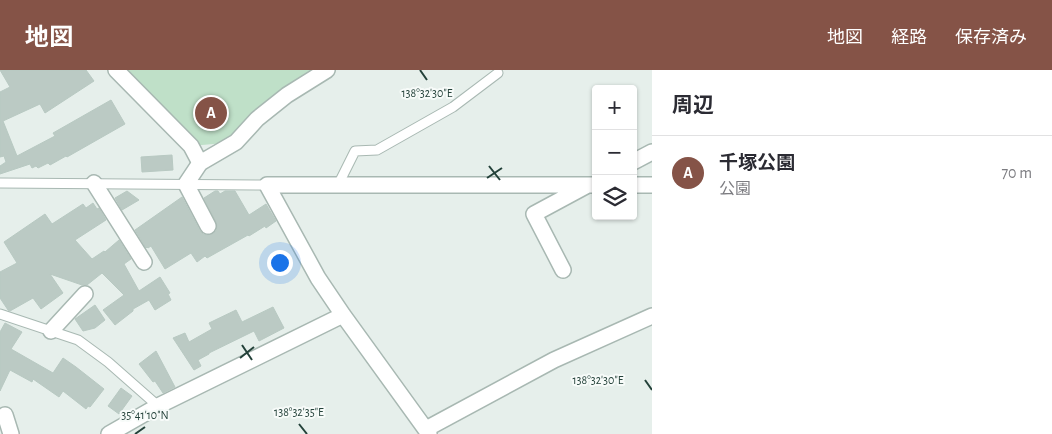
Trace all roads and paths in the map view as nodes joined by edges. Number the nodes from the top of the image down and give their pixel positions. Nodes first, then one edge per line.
1 (116, 70) edge
2 (327, 70) edge
3 (498, 73) dead end
4 (652, 152) edge
5 (637, 160) edge
6 (200, 163) junction
7 (0, 183) edge
8 (94, 183) junction
9 (186, 184) junction
10 (592, 184) edge
11 (267, 185) junction
12 (338, 185) junction
13 (592, 185) edge
14 (637, 185) edge
15 (652, 185) edge
16 (208, 226) dead end
17 (144, 262) dead end
18 (563, 270) dead end
19 (84, 294) dead end
20 (0, 314) edge
21 (343, 315) junction
22 (652, 316) edge
23 (51, 331) junction
24 (158, 406) junction
25 (5, 415) dead end
26 (428, 432) edge
27 (11, 434) edge
28 (109, 434) edge

1 - 6 street
2 - 6 street
3 - 12 lane
4 - 5 street
6 - 9 street
7 - 8 lane
8 - 9 lane
8 - 17 street
9 - 11 lane
9 - 16 street
10 - 12 street
11 - 12 street
11 - 21 street
13 - 18 street
14 - 15 street
19 - 23 street
20 - 23 lane
21 - 24 street
21 - 26 street
22 - 26 street
23 - 24 lane
24 - 28 street
25 - 27 street

